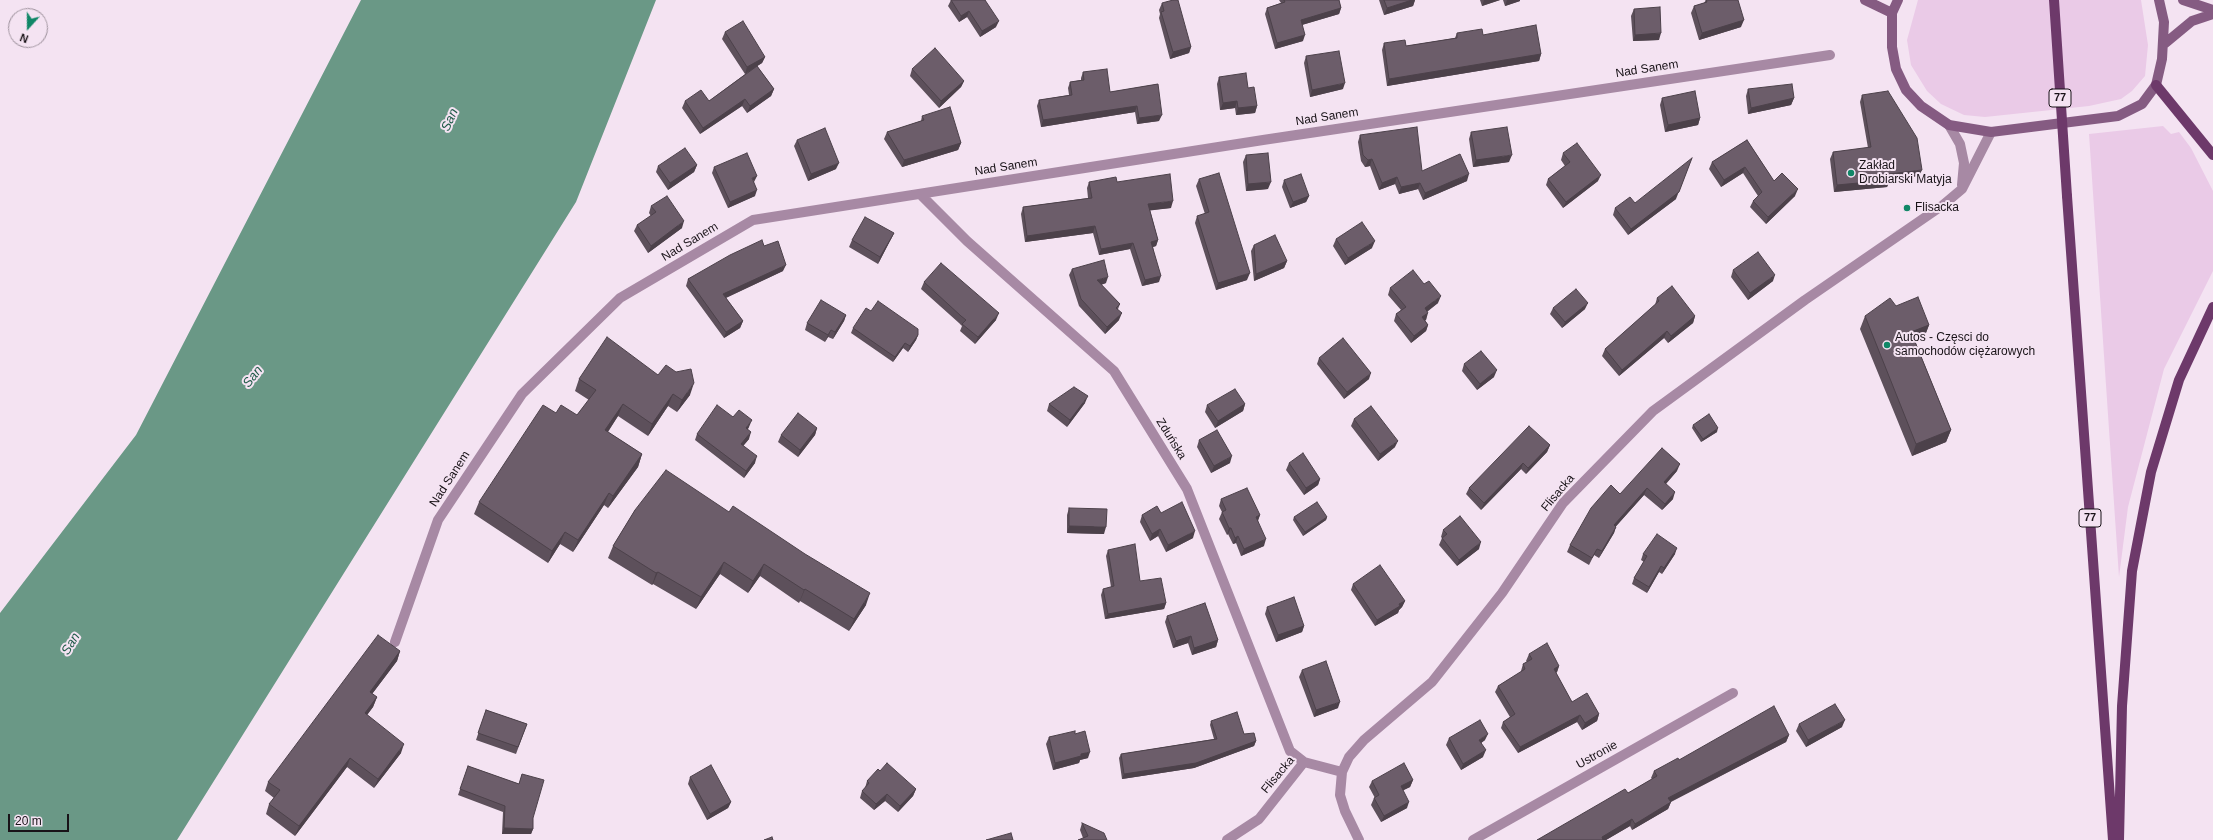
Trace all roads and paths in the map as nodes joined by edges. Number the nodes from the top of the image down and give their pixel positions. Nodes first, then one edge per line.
1 (1865, 0) edge
2 (1898, 0) edge
3 (2054, 0) edge
4 (2159, 0) edge
5 (2183, 0) edge
6 (2213, 10) edge
7 (1892, 13) junction
8 (2213, 14) edge
9 (2163, 45) junction
10 (1830, 55) dead end
11 (2156, 85) junction
12 (1949, 125) junction
13 (1991, 132) junction
14 (2213, 155) edge
15 (1962, 189) junction
16 (920, 194) junction
17 (2213, 306) edge
18 (395, 642) dead end
19 (1733, 693) dead end
20 (1304, 762) junction
21 (1342, 772) junction
22 (1227, 840) edge
23 (1359, 840) edge
24 (1473, 840) edge
25 (2113, 840) edge
26 (2119, 840) edge

1 - 7 main road
2 - 7 main road
3 - 25 main road, 77, bridge
4 - 9 main road
5 - 6 main road
7 - 12 main road
8 - 9 main road
9 - 11 main road
10 - 16 street, Nad Sanem
11 - 13 main road
11 - 14 main road
12 - 13 main road
12 - 15 street
13 - 15 street, Flisacka
15 - 21 street, Flisacka
16 - 18 street, Nad Sanem
16 - 20 street, Zduńska
17 - 26 main road
19 - 24 street, Ustronie
20 - 21 street, Flisacka
20 - 22 street, Flisacka
21 - 23 street

